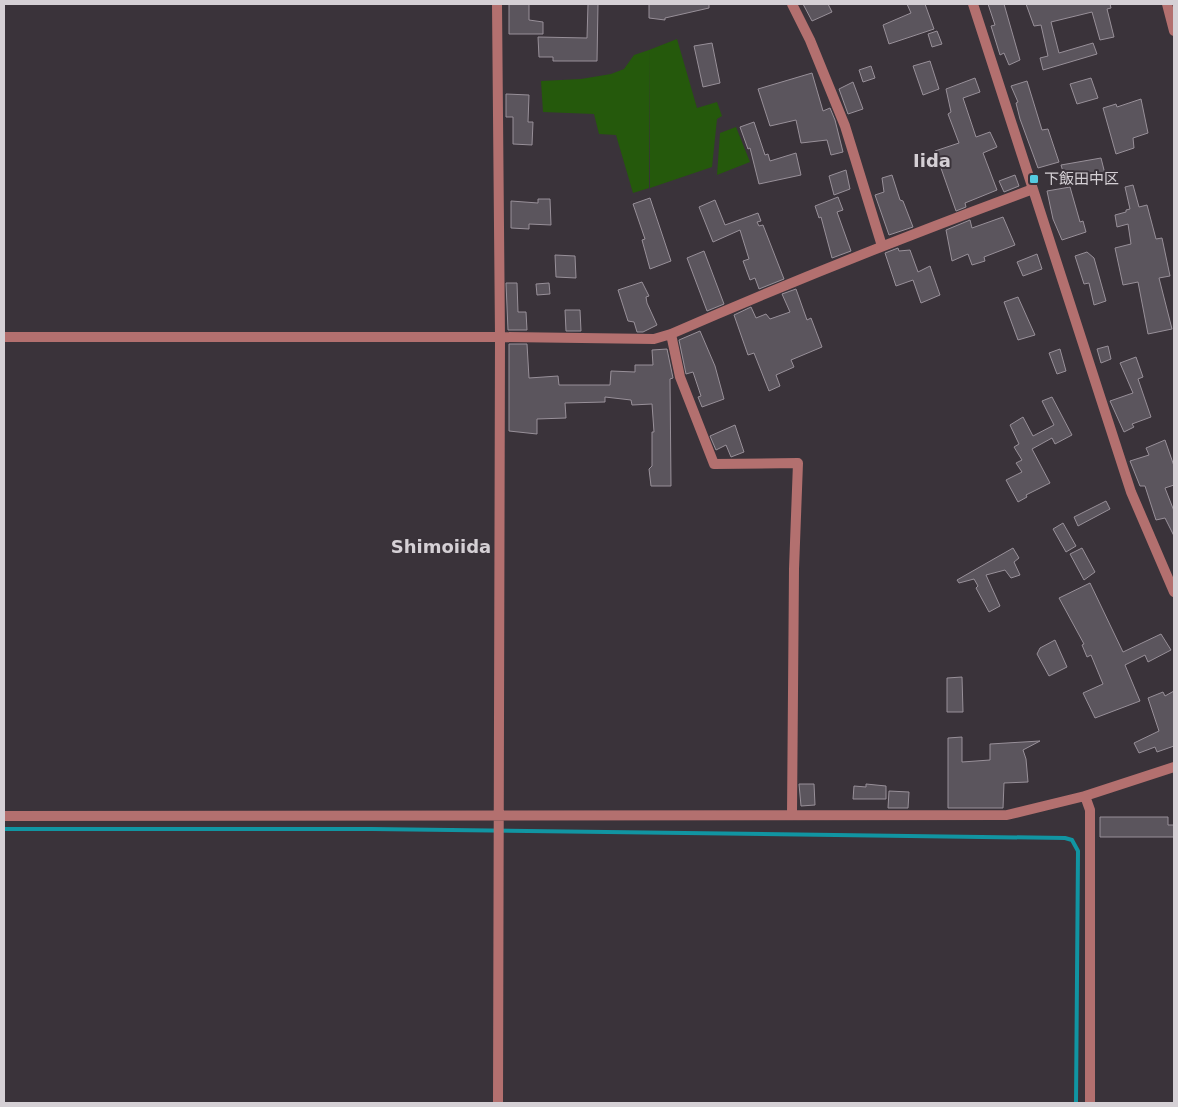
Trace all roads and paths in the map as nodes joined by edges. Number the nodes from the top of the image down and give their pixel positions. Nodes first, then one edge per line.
1 (497, 4) edge
2 (792, 4) edge
3 (973, 4) edge
4 (1167, 4) edge
5 (1174, 31) edge
6 (1033, 189) junction
7 (882, 246) junction
8 (671, 334) junction
9 (500, 337) junction
10 (4, 338) edge
11 (1174, 592) edge
12 (1174, 767) edge
13 (1085, 796) junction
14 (792, 814) junction
15 (4, 816) edge
16 (498, 819) junction
17 (498, 1103) edge
18 (1090, 1103) edge

1 - 9 street
2 - 7 street
3 - 6 street
4 - 5 street
6 - 7 street
6 - 11 street
7 - 8 street
8 - 9 street
8 - 14 street
9 - 10 street
9 - 16 street
12 - 13 street
13 - 14 street
13 - 18 street
14 - 16 street
15 - 16 street
16 - 17 street

